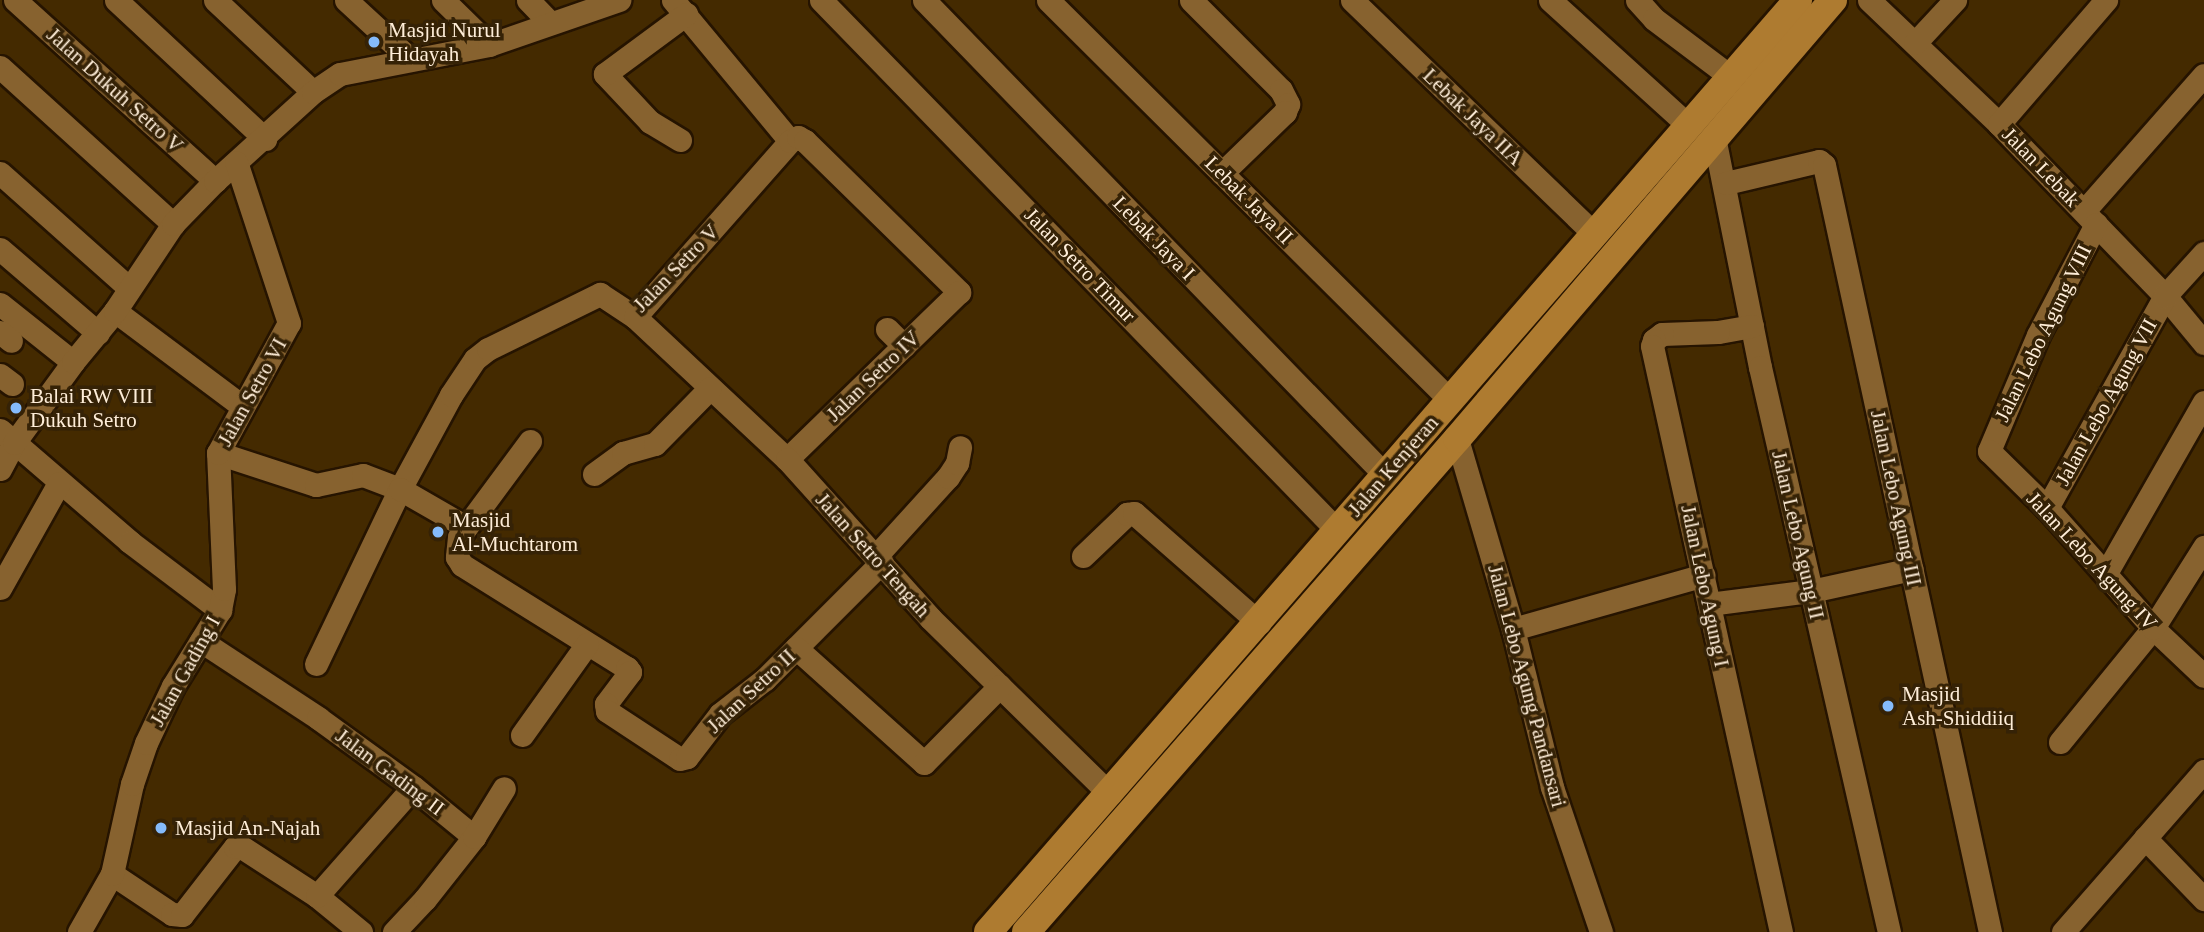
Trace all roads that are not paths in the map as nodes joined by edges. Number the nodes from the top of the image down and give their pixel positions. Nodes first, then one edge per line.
1 (15, 0) edge
2 (116, 0) edge
3 (215, 0) edge
4 (346, 0) edge
5 (443, 0) edge
6 (528, 0) edge
7 (821, 0) edge
8 (925, 0) edge
9 (1048, 0) edge
10 (1191, 0) edge
11 (1352, 0) edge
12 (1550, 0) edge
13 (1637, 0) edge
14 (1798, 0) edge
15 (1833, 0) edge
16 (1869, 0) edge
17 (1955, 0) edge
18 (2106, 0) edge
19 (615, 1) edge
20 (577, 6) edge
21 (679, 7) edge
22 (550, 23) junction
23 (1915, 43) junction
24 (489, 46) junction
25 (411, 59) junction
26 (0, 67) edge
27 (2204, 75) edge
28 (1731, 77) junction
29 (313, 92) junction
30 (2000, 124) junction
31 (1702, 131) junction
32 (265, 139) junction
33 (680, 140) dead end
34 (790, 141) junction
35 (236, 162) junction
36 (0, 173) edge
37 (1222, 173) junction
38 (215, 181) junction
39 (1726, 183) junction
40 (2090, 218) junction
41 (173, 225) junction
42 (1594, 234) junction
43 (0, 249) edge
44 (2204, 253) edge
45 (128, 287) junction
46 (2165, 296) junction
47 (0, 304) edge
48 (115, 311) junction
49 (635, 317) junction
50 (1752, 326) junction
51 (887, 329) dead end
52 (98, 332) junction
53 (2204, 343) edge
54 (904, 346) junction
55 (73, 362) junction
56 (710, 388) junction
57 (1450, 400) junction
58 (2204, 402) edge
59 (242, 406) junction
60 (7, 437) edge
61 (1457, 439) junction
62 (530, 441) dead end
63 (1990, 442) joint
64 (960, 447) dead end
65 (218, 453) junction
66 (787, 459) junction
67 (0, 469) edge
68 (594, 474) dead end
69 (1384, 474) junction
70 (60, 483) junction
71 (400, 489) junction
72 (2047, 508) junction
73 (466, 527) junction
74 (1338, 531) junction
75 (2204, 547) edge
76 (1083, 556) dead end
77 (879, 559) junction
78 (1912, 569) junction
79 (2106, 573) junction
80 (1704, 575) junction
81 (0, 588) edge
82 (1811, 592) junction
83 (222, 599) junction
84 (1709, 604) junction
85 (1259, 622) junction
86 (2153, 628) junction
87 (1513, 629) junction
88 (201, 641) junction
89 (587, 644) junction
90 (796, 648) junction
91 (316, 664) dead end
92 (2204, 676) edge
93 (1000, 686) junction
94 (522, 734) dead end
95 (2060, 742) dead end
96 (2204, 771) edge
97 (413, 787) junction
98 (504, 788) dead end
99 (1110, 793) junction
100 (474, 837) junction
101 (2145, 838) junction
102 (112, 874) junction
103 (1033, 881) junction
104 (317, 896) junction
105 (1056, 899) junction
106 (2204, 900) edge
107 (1009, 929) edge
108 (79, 932) edge
109 (361, 932) edge
110 (394, 932) edge
111 (1601, 932) edge
112 (1782, 932) edge
113 (1889, 932) edge
114 (1990, 932) edge
115 (2063, 932) edge

1 - 38 street, Jalan Dukuh Setro V
2 - 32 street
3 - 29 street
4 - 25 street
5 - 24 street
6 - 22 street
7 - 74 street, Jalan Setro Timur
8 - 69 street, Lebak Jaya I
9 - 37 street, Lebak Jaya II
10 - 37 street
11 - 42 street, Lebak Jaya IIA
12 - 31 street
13 - 28 street
14 - 28 main road, Jalan Kenjeran
15 - 31 main road, Jalan Kenjeran
16 - 23 street, Jalan Lebak
17 - 23 street
18 - 30 street
19 - 20 street
20 - 22 street
21 - 33 street
21 - 34 street
22 - 24 street
23 - 30 street, Jalan Lebak
24 - 25 street
25 - 29 street
26 - 41 street
27 - 40 street, Jalan Lebo Agung VIII
28 - 31 main road, Jalan Kenjeran
29 - 32 street
30 - 40 street, Jalan Lebak
31 - 39 street, Jalan Lebo Agung II
31 - 42 main road, Jalan Kenjeran
31 - 61 main road, Jalan Kenjeran
32 - 35 street
34 - 49 street, Jalan Setro V
34 - 54 street, Jalan Setro IV
35 - 38 street
35 - 59 street, Jalan Setro VI
36 - 45 street
37 - 57 street, Lebak Jaya II
38 - 41 street
39 - 50 street, Jalan Lebo Agung II
39 - 78 street, Jalan Lebo Agung III
40 - 46 street, Jalan Lebak
40 - 63 street, Jalan Lebo Agung VIII
41 - 45 street
42 - 57 main road, Jalan Kenjeran
43 - 52 street
44 - 46 street, Jalan Lebo Agung VII
45 - 48 street
46 - 53 street, Jalan Lebak
46 - 72 street, Jalan Lebo Agung VII
47 - 55 street
48 - 52 street
48 - 59 street
49 - 56 street, Jalan Setro Tengah
49 - 71 street, Jalan Setro V
50 - 80 street, Jalan Lebo Agung I
50 - 82 street, Jalan Lebo Agung II
51 - 54 street
52 - 55 street
54 - 66 street, Jalan Setro IV
55 - 60 street
56 - 66 street, Jalan Setro Tengah
56 - 68 street
57 - 69 main road, Jalan Kenjeran
58 - 79 street
59 - 65 street, Jalan Setro VI
60 - 67 street
60 - 70 street
61 - 87 street, Jalan Lebo Agung Pandansari
61 - 105 main road, Jalan Kenjeran
62 - 73 street, Jalan Setro II
63 - 72 street, Jalan Lebo Agung IV
64 - 77 street, Jalan Setro II
65 - 71 street
65 - 83 street, Jalan Setro VI
66 - 77 street, Jalan Setro Tengah
69 - 74 main road, Jalan Kenjeran
70 - 81 street
70 - 83 street
71 - 73 street
71 - 91 street, Jalan Setro V
72 - 79 street, Jalan Lebo Agung IV
73 - 89 street, Jalan Setro II
74 - 85 main road, Jalan Kenjeran
75 - 86 street
76 - 85 street
77 - 90 street, Jalan Setro II
77 - 93 street, Jalan Setro Tengah
78 - 82 street
78 - 114 street, Jalan Lebo Agung III
79 - 86 street, Jalan Lebo Agung IV
80 - 84 street, Jalan Lebo Agung I
80 - 87 street
82 - 84 street
82 - 113 street, Jalan Lebo Agung II
83 - 88 street, Jalan Gading I
84 - 112 street, Jalan Lebo Agung I
85 - 99 main road, Jalan Kenjeran
86 - 92 street, Jalan Lebo Agung IV
86 - 95 street
87 - 111 street, Jalan Lebo Agung Pandansari
88 - 97 street, Jalan Gading II
88 - 102 street, Jalan Gading I
89 - 90 street, Jalan Setro II
89 - 94 street
90 - 93 street
93 - 99 street, Jalan Setro Tengah
96 - 101 street
97 - 100 street, Jalan Gading II
97 - 104 street
98 - 100 street
99 - 103 main road, Jalan Kenjeran
100 - 110 street
101 - 106 street
101 - 115 street
102 - 104 street
102 - 108 street, Jalan Gading I
103 - 105 main road
103 - 107 main road, Jalan Kenjeran
104 - 109 street
105 - 107 main road, Jalan Kenjeran

